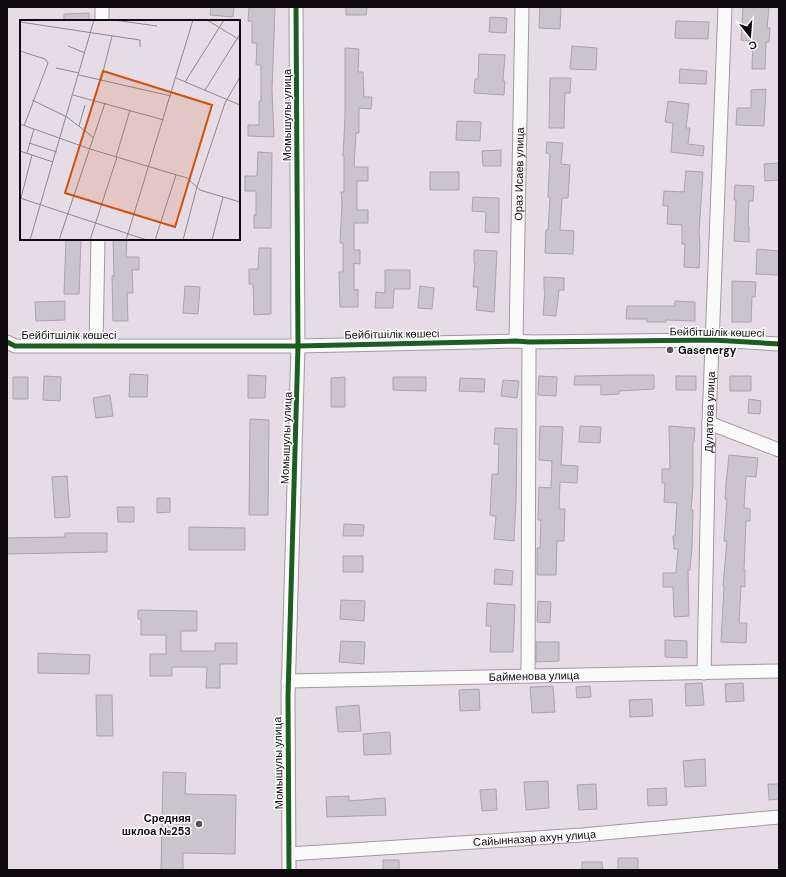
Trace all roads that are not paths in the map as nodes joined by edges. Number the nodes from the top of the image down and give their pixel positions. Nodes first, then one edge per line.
1 (102, 7) edge
2 (296, 7) edge
3 (522, 7) edge
4 (725, 7) edge
5 (102, 20) edge
6 (98, 240) edge
7 (713, 340) junction
8 (523, 342) junction
9 (779, 344) edge
10 (10, 345) edge
11 (96, 345) junction
12 (298, 346) junction
13 (708, 423) junction
14 (779, 450) edge
15 (779, 670) edge
16 (704, 672) junction
17 (528, 676) junction
18 (288, 681) junction
19 (779, 817) edge
20 (289, 854) junction
21 (289, 870) edge

1 - 5 street
2 - 12 street, Момышулы улица
3 - 8 street, Ораз Исаев улица
4 - 7 street, Дулатова улица
6 - 11 street
7 - 8 street, Бейбітшілік көшесі
7 - 9 street, Бейбітшілік көшесі
7 - 13 street, Дулатова улица
8 - 12 street, Бейбітшілік көшесі
8 - 17 street, Ораз Исаев улица
10 - 11 street, Бейбітшілік көшесі
11 - 12 street, Бейбітшілік көшесі
12 - 18 street, Момышулы улица
13 - 14 street
13 - 16 street, Дулатова улица
15 - 16 street, Байменова улица
16 - 17 street, Байменова улица
17 - 18 street, Байменова улица
18 - 20 street, Момышулы улица
19 - 20 street, Сайынназар ахун улица
20 - 21 street, Момышулы улица

